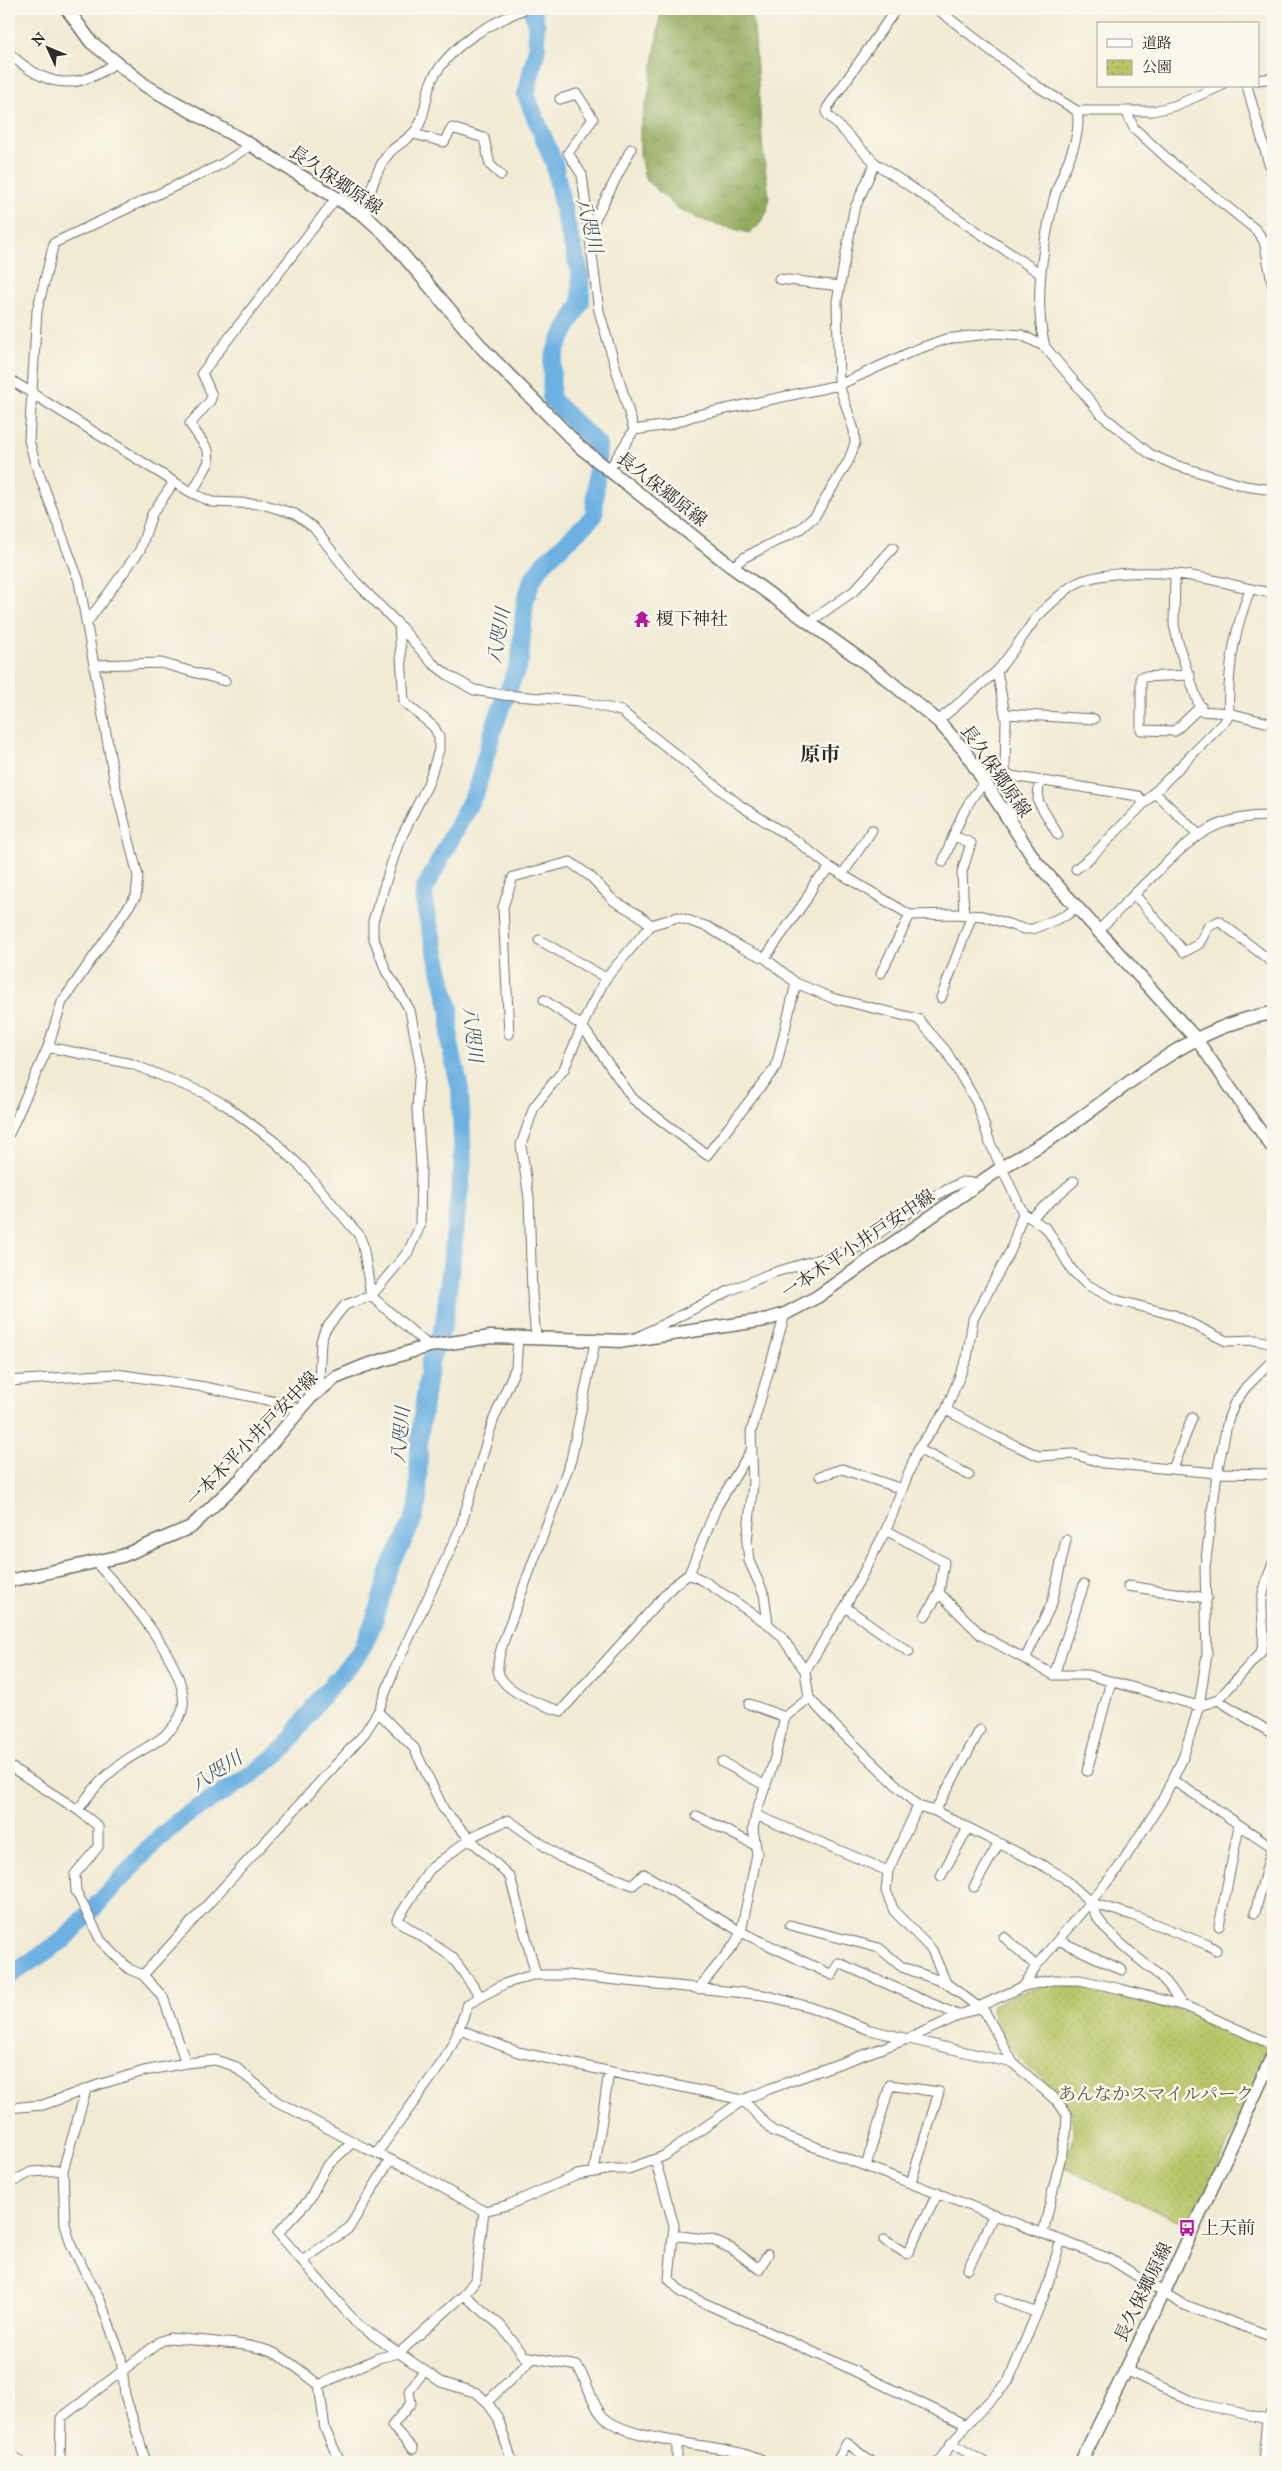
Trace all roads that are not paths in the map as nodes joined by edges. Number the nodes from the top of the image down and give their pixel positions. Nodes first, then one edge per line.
1 (66, 9) edge
2 (524, 9) edge
3 (896, 9) edge
4 (937, 9) edge
5 (9, 53) edge
6 (115, 63) junction
7 (1273, 78) edge
8 (1260, 80) edge
9 (1216, 88) edge
10 (1248, 88) edge
11 (560, 99) dead end
12 (1077, 111) junction
13 (1126, 111) junction
14 (414, 134) junction
15 (251, 145) junction
16 (631, 149) dead end
17 (875, 164) junction
18 (1269, 164) dead end
19 (501, 175) dead end
20 (337, 197) junction
21 (364, 215) junction
22 (589, 232) junction
23 (1041, 274) junction
24 (779, 279) dead end
25 (840, 286) junction
26 (1273, 287) edge
27 (1045, 347) junction
28 (9, 379) edge
29 (839, 385) junction
30 (33, 394) junction
31 (634, 430) junction
32 (609, 470) junction
33 (174, 482) junction
34 (1273, 490) edge
35 (192, 494) junction
36 (893, 548) dead end
37 (732, 567) junction
38 (1175, 575) junction
39 (1250, 590) junction
40 (1273, 593) edge
41 (88, 622) junction
42 (808, 623) junction
43 (399, 625) junction
44 (95, 665) junction
45 (997, 671) junction
46 (1190, 675) junction
47 (225, 680) dead end
48 (1201, 706) junction
49 (1229, 713) junction
50 (1005, 714) junction
51 (1094, 719) dead end
52 (938, 721) junction
53 (1273, 724) edge
54 (1006, 776) junction
55 (1039, 781) junction
56 (986, 783) junction
57 (1154, 792) junction
58 (1144, 803) junction
59 (1273, 816) edge
60 (1011, 822) junction
61 (872, 830) dead end
62 (1198, 834) junction
63 (1058, 835) dead end
64 (954, 836) junction
65 (943, 862) dead end
66 (831, 868) junction
67 (1076, 868) dead end
68 (842, 875) junction
69 (1134, 894) junction
70 (1076, 907) junction
71 (910, 915) junction
72 (968, 915) junction
73 (651, 925) junction
74 (1098, 931) junction
75 (539, 940) dead end
76 (765, 958) junction
77 (1273, 963) edge
78 (881, 973) dead end
79 (606, 978) junction
80 (796, 983) junction
81 (941, 998) dead end
82 (544, 1000) dead end
83 (1273, 1013) edge
84 (582, 1026) junction
85 (509, 1034) dead end
86 (1197, 1040) junction
87 (48, 1047) junction
88 (9, 1134) edge
89 (1273, 1149) edge
90 (1002, 1168) junction
91 (1074, 1181) dead end
92 (980, 1183) junction
93 (1027, 1215) junction
94 (371, 1296) junction
95 (785, 1314) junction
96 (518, 1336) junction
97 (536, 1338) junction
98 (631, 1340) junction
99 (595, 1342) junction
100 (1273, 1344) edge
101 (429, 1346) junction
102 (1273, 1360) edge
103 (9, 1381) edge
104 (323, 1388) junction
105 (299, 1410) junction
106 (946, 1410) junction
107 (1192, 1418) dead end
108 (752, 1449) junction
109 (918, 1449) junction
110 (1173, 1469) junction
111 (1217, 1473) junction
112 (1273, 1474) edge
113 (969, 1475) dead end
114 (820, 1476) dead end
115 (902, 1489) junction
116 (886, 1530) junction
117 (1066, 1540) dead end
118 (96, 1562) junction
119 (1273, 1562) edge
120 (689, 1574) junction
121 (9, 1581) edge
122 (1084, 1584) dead end
123 (1128, 1586) dead end
124 (939, 1593) junction
125 (1207, 1598) junction
126 (845, 1607) junction
127 (925, 1616) dead end
128 (768, 1624) junction
129 (910, 1652) dead end
130 (1025, 1659) junction
131 (805, 1671) junction
132 (1054, 1675) junction
133 (1111, 1681) junction
134 (809, 1698) junction
135 (1218, 1700) junction
136 (750, 1704) dead end
137 (1199, 1706) junction
138 (378, 1712) junction
139 (785, 1717) junction
140 (980, 1730) dead end
141 (1273, 1734) edge
142 (722, 1762) dead end
143 (9, 1766) edge
144 (1087, 1771) dead end
145 (1172, 1780) junction
146 (766, 1786) junction
147 (918, 1806) junction
148 (78, 1810) junction
149 (936, 1811) junction
150 (756, 1815) junction
151 (696, 1816) dead end
152 (1239, 1826) junction
153 (968, 1828) junction
154 (469, 1838) junction
155 (999, 1843) junction
156 (755, 1845) junction
157 (1273, 1847) edge
158 (888, 1871) junction
159 (941, 1876) dead end
160 (974, 1887) dead end
161 (1091, 1903) junction
162 (1255, 1913) dead end
163 (790, 1925) dead end
164 (1219, 1926) dead end
165 (741, 1932) junction
166 (1004, 1937) dead end
167 (1058, 1940) junction
168 (1216, 1950) dead end
169 (1036, 1966) junction
170 (1122, 1970) dead end
171 (142, 1975) junction
172 (536, 1976) junction
173 (946, 1983) junction
174 (1024, 1986) junction
175 (698, 1990) junction
176 (481, 1997) junction
177 (1182, 2005) junction
178 (978, 2006) junction
179 (958, 2015) junction
180 (458, 2030) junction
181 (910, 2038) junction
182 (1273, 2045) edge
183 (1273, 2055) edge
184 (186, 2063) junction
185 (1013, 2063) junction
186 (609, 2072) junction
187 (86, 2090) junction
188 (743, 2100) junction
189 (9, 2108) edge
190 (353, 2142) junction
191 (377, 2154) junction
192 (390, 2160) junction
193 (655, 2160) junction
194 (866, 2166) junction
195 (63, 2170) junction
196 (594, 2172) junction
197 (911, 2182) junction
198 (9, 2184) edge
199 (938, 2193) junction
200 (484, 2211) junction
201 (994, 2214) junction
202 (1043, 2233) junction
203 (673, 2235) junction
204 (884, 2240) dead end
205 (1061, 2240) junction
206 (768, 2254) dead end
207 (302, 2261) junction
208 (968, 2269) dead end
209 (1163, 2294) junction
210 (464, 2295) junction
211 (1000, 2298) dead end
212 (1037, 2313) junction
213 (1273, 2337) edge
214 (399, 2353) junction
215 (533, 2358) junction
216 (1126, 2370) junction
217 (122, 2371) junction
218 (424, 2371) junction
219 (319, 2385) junction
220 (487, 2402) junction
221 (1273, 2408) edge
222 (1267, 2419) junction
223 (966, 2425) junction
224 (677, 2441) junction
225 (951, 2443) junction
226 (414, 2449) dead end
227 (9, 2452) edge
228 (743, 2454) junction
229 (21, 2462) edge
230 (60, 2462) edge
231 (146, 2462) edge
232 (340, 2462) edge
233 (512, 2462) edge
234 (677, 2462) edge
235 (738, 2462) edge
236 (765, 2462) edge
237 (836, 2462) edge
238 (872, 2462) edge
239 (938, 2462) edge
240 (984, 2462) edge
241 (1081, 2462) edge
242 (1263, 2462) edge

1 - 6 main road, 長久保郷原線
2 - 14 street
3 - 17 street
4 - 12 street
5 - 6 street
6 - 15 main road, 長久保郷原線
7 - 8 street
9 - 13 street
10 - 18 street
11 - 22 street
12 - 13 street
12 - 23 street
13 - 26 street
14 - 19 street
14 - 21 street
15 - 20 main road, 長久保郷原線
15 - 30 street
16 - 22 street
17 - 23 street
17 - 25 street
20 - 21 main road, 長久保郷原線
20 - 35 street
21 - 32 main road, 長久保郷原線
22 - 31 street
23 - 27 street
24 - 25 street
25 - 29 street
27 - 29 street
27 - 34 street
28 - 30 street
29 - 31 street
29 - 37 street
30 - 33 street
30 - 41 street
31 - 32 street
32 - 37 main road, 長久保郷原線
33 - 35 street
33 - 41 street
35 - 43 street
36 - 42 street
37 - 42 main road, 長久保郷原線
38 - 39 street
38 - 45 street
38 - 46 street
39 - 40 street
39 - 49 street
41 - 44 street
42 - 52 main road, 長久保郷原線
43 - 66 street
43 - 94 street
44 - 47 street
44 - 87 street
45 - 50 street
45 - 52 street
46 - 48 street
46 - 48 street
48 - 49 street
49 - 53 street
49 - 57 street
50 - 51 street
50 - 54 street
52 - 56 main road, 長久保郷原線
54 - 55 street
54 - 60 street
55 - 58 street
55 - 63 street
56 - 60 main road, 長久保郷原線
56 - 64 street
57 - 58 street
57 - 62 street
58 - 67 street
59 - 62 street
60 - 70 main road, 長久保郷原線
61 - 68 street
62 - 69 street
64 - 65 street
64 - 72 street
66 - 68 street
66 - 76 street
68 - 71 street
69 - 74 street
69 - 77 street
70 - 72 street
70 - 74 main road, 長久保郷原線
71 - 72 street
71 - 78 street
72 - 81 street
73 - 76 street
73 - 79 street
73 - 85 street
74 - 86 main road, 長久保郷原線
75 - 79 street
76 - 80 street
79 - 84 street
80 - 84 street
80 - 90 street
82 - 84 street
83 - 86 main road, 一本木平小井戸安中線
84 - 97 street
86 - 89 street
86 - 90 main road, 一本木平小井戸安中線
87 - 88 street
87 - 94 street
90 - 92 main road, 一本木平小井戸安中線
90 - 93 street
91 - 93 street
92 - 95 main road, 一本木平小井戸安中線
92 - 98 street
93 - 100 street
93 - 106 street
94 - 101 street
94 - 104 street
95 - 98 main road, 一本木平小井戸安中線
95 - 108 street
96 - 97 main road, 一本木平小井戸安中線
96 - 101 main road, 一本木平小井戸安中線
96 - 138 street
97 - 99 main road, 一本木平小井戸安中線
98 - 99 main road, 一本木平小井戸安中線
99 - 120 street
101 - 104 main road, 一本木平小井戸安中線
102 - 111 street
103 - 105 street
104 - 105 main road, 一本木平小井戸安中線
105 - 118 main road, 一本木平小井戸安中線
106 - 109 street
106 - 110 street
107 - 110 street
108 - 120 street
108 - 128 street
109 - 113 street
109 - 115 street
110 - 111 street
111 - 112 street
111 - 125 street
114 - 115 street
115 - 116 street
116 - 124 street
116 - 126 street
117 - 130 street
118 - 121 main road, 一本木平小井戸安中線
118 - 148 street
119 - 135 street
120 - 128 street
122 - 132 street
123 - 125 street
124 - 127 street
124 - 130 street
125 - 137 street
126 - 129 street
126 - 131 street
128 - 131 street
130 - 132 street
131 - 134 street
132 - 133 street
133 - 137 street
133 - 144 street
134 - 139 street
134 - 147 street
135 - 137 street
135 - 141 street
136 - 139 street
137 - 145 street
138 - 154 street
138 - 171 street
139 - 146 street
140 - 149 street
142 - 146 street
143 - 148 street
145 - 152 street
145 - 161 street
146 - 150 street
147 - 149 street
147 - 158 street
148 - 171 street
149 - 153 street
150 - 156 street
150 - 158 street
151 - 156 street
152 - 157 street
152 - 164 street
153 - 155 street
153 - 159 street
154 - 165 street
154 - 172 street
154 - 176 street
155 - 160 street
155 - 161 street
156 - 165 street
157 - 162 street
158 - 173 street
161 - 167 street
161 - 168 street
161 - 177 street
163 - 173 street
165 - 175 street
165 - 179 street
166 - 169 street
167 - 169 street
167 - 170 street
169 - 174 street
171 - 184 street
172 - 175 street
172 - 176 street
173 - 178 street
174 - 177 street
174 - 178 street
175 - 181 street
176 - 180 street
177 - 182 street
178 - 179 street
178 - 185 street
179 - 181 street
180 - 186 street
180 - 191 street
181 - 185 street
181 - 188 street
183 - 209 main road, 長久保郷原線
184 - 187 street
184 - 190 street
185 - 202 street
186 - 188 street
186 - 196 street
187 - 189 street
187 - 195 street
188 - 193 street
188 - 194 street
190 - 191 street
190 - 207 street
191 - 192 street
192 - 200 street
192 - 207 street
193 - 196 street
193 - 203 street
194 - 197 street
194 - 197 street
195 - 198 street
195 - 217 street
196 - 200 street
197 - 199 street
199 - 201 street
199 - 204 street
200 - 210 street
201 - 202 street
201 - 208 street
202 - 205 street
203 - 206 street
203 - 223 street
205 - 209 street
205 - 212 street
207 - 214 street
209 - 213 street
209 - 216 main road, 長久保郷原線
210 - 214 street
210 - 215 street
211 - 212 street
212 - 223 street
214 - 218 street
214 - 219 street
215 - 220 street
215 - 224 street
216 - 222 street
216 - 241 main road, 長久保郷原線
217 - 219 street
217 - 230 street
217 - 231 street
218 - 220 street
218 - 226 street
219 - 232 street
220 - 233 street
221 - 222 street
222 - 242 street
223 - 225 street
224 - 228 street
224 - 234 street
225 - 239 street
225 - 240 street
227 - 229 street
228 - 235 street
228 - 236 street
237 - 238 street

